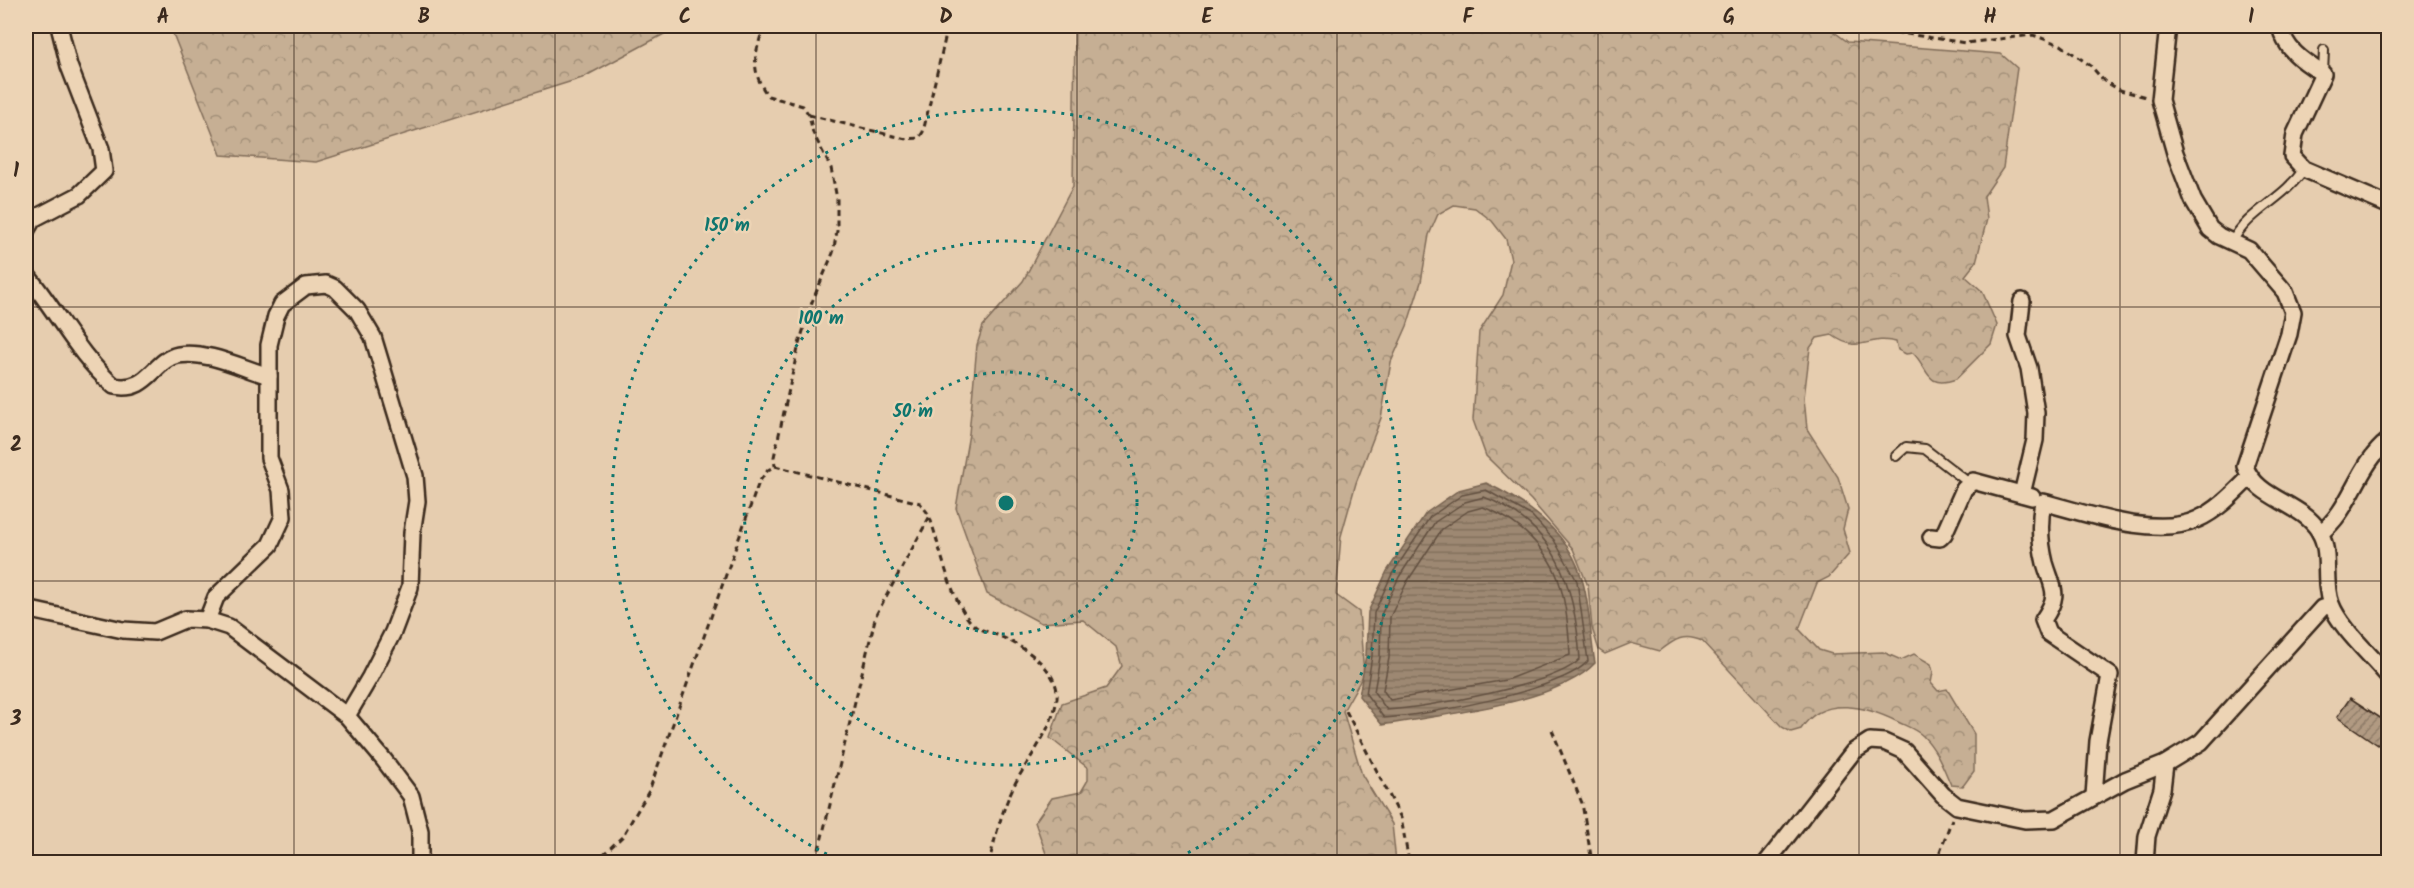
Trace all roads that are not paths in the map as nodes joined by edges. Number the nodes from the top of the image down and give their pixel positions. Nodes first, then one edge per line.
1 (59, 26) edge
2 (2168, 26) edge
3 (2280, 26) edge
4 (2324, 50) dead end
5 (2323, 74) junction
6 (2304, 169) junction
7 (2388, 205) edge
8 (26, 231) edge
9 (2232, 242) junction
10 (26, 274) edge
11 (2022, 301) dead end
12 (269, 376) junction
13 (2388, 441) edge
14 (1896, 456) dead end
15 (2249, 478) junction
16 (1969, 483) junction
17 (2022, 494) junction
18 (2043, 502) junction
19 (2320, 532) junction
20 (1930, 537) dead end
21 (2331, 604) junction
22 (26, 609) edge
23 (207, 620) junction
24 (2388, 675) edge
25 (347, 716) junction
26 (2165, 764) junction
27 (2094, 796) junction
28 (420, 862) edge
29 (1767, 862) edge
30 (2145, 862) edge

1 - 8 street
2 - 9 street
3 - 5 street
4 - 5 lane
5 - 6 street
6 - 7 street
6 - 9 lane
9 - 15 street
10 - 12 street
11 - 17 street
12 - 23 street
12 - 25 street
13 - 19 street
14 - 16 lane
15 - 18 street
15 - 19 street
16 - 17 street
16 - 20 street
17 - 18 street
18 - 27 street
19 - 21 street
21 - 24 street
21 - 26 street
22 - 23 street
23 - 25 street
25 - 28 street
26 - 27 street
26 - 30 street
27 - 29 street

